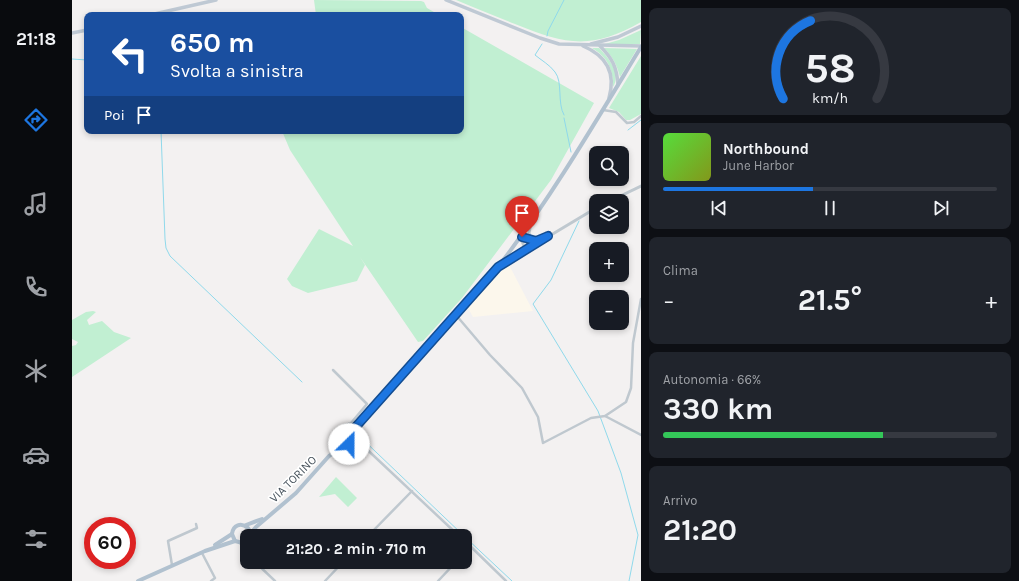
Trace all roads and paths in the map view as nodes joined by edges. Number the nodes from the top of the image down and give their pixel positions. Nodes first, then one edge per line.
1 (216, 0) edge
2 (446, 0) edge
3 (163, 12) edge
4 (641, 26) edge
5 (84, 31) edge
6 (72, 33) edge
7 (580, 45) junction
8 (600, 46) junction
9 (641, 46) edge
10 (618, 85) junction
11 (609, 99) junction
12 (602, 110) junction
13 (641, 116) edge
14 (641, 186) edge
15 (624, 194) edge
16 (589, 212) edge
17 (533, 219) junction
18 (548, 236) junction
19 (520, 237) junction
20 (531, 239) junction
21 (532, 246) junction
22 (498, 267) junction
23 (641, 299) edge
24 (456, 314) junction
25 (333, 370) dead end
26 (605, 416) junction
27 (641, 435) edge
28 (345, 436) junction
29 (358, 441) junction
30 (335, 442) junction
31 (348, 446) junction
32 (342, 448) junction
33 (329, 456) junction
34 (412, 491) junction
35 (270, 515) junction
36 (196, 524) dead end
37 (246, 526) junction
38 (247, 529) edge
39 (256, 529) edge
40 (375, 529) edge
41 (452, 529) edge
42 (232, 534) junction
43 (237, 542) junction
44 (240, 542) edge
45 (240, 545) edge
46 (472, 549) edge
47 (203, 552) junction
48 (172, 566) junction
49 (262, 569) edge
50 (336, 569) edge
51 (449, 569) edge
52 (138, 581) edge
53 (212, 581) edge
54 (275, 581) edge
55 (324, 581) edge
56 (438, 581) edge
57 (506, 581) edge

1 - 3 main road
2 - 7 main road
4 - 7 main road
5 - 6 main road
7 - 8 main road
7 - 11 main road
8 - 9 main road
8 - 10 main road
9 - 10 main road
10 - 11 main road
11 - 12 main road
12 - 13 street
12 - 17 main road
14 - 15 street
16 - 18 street
17 - 19 main road
17 - 20 street
18 - 20 street
18 - 21 street
19 - 20 street
19 - 21 street
19 - 22 main road
21 - 22 street
22 - 24 main road
23 - 26 street
24 - 26 street
24 - 28 main road
25 - 28 street
26 - 27 street
28 - 29 street
28 - 30 main road, VIA TORINO
28 - 31 main road
29 - 31 street
29 - 34 street
30 - 32 main road
30 - 33 main road, VIA TORINO
31 - 32 main road, VIA TORINO
32 - 33 main road, VIA TORINO
33 - 35 main road, VIA TORINO
34 - 40 street
34 - 41 street
35 - 37 main road, VIA TORINO
35 - 39 main road, VIA TORINO
36 - 48 street
37 - 38 main road
37 - 42 main road, VIA TORINO
42 - 43 main road
42 - 47 main road
43 - 44 main road
43 - 45 street
43 - 47 main road
46 - 57 street
47 - 48 main road
47 - 53 street
48 - 52 main road
49 - 54 street
50 - 55 street
51 - 56 street

